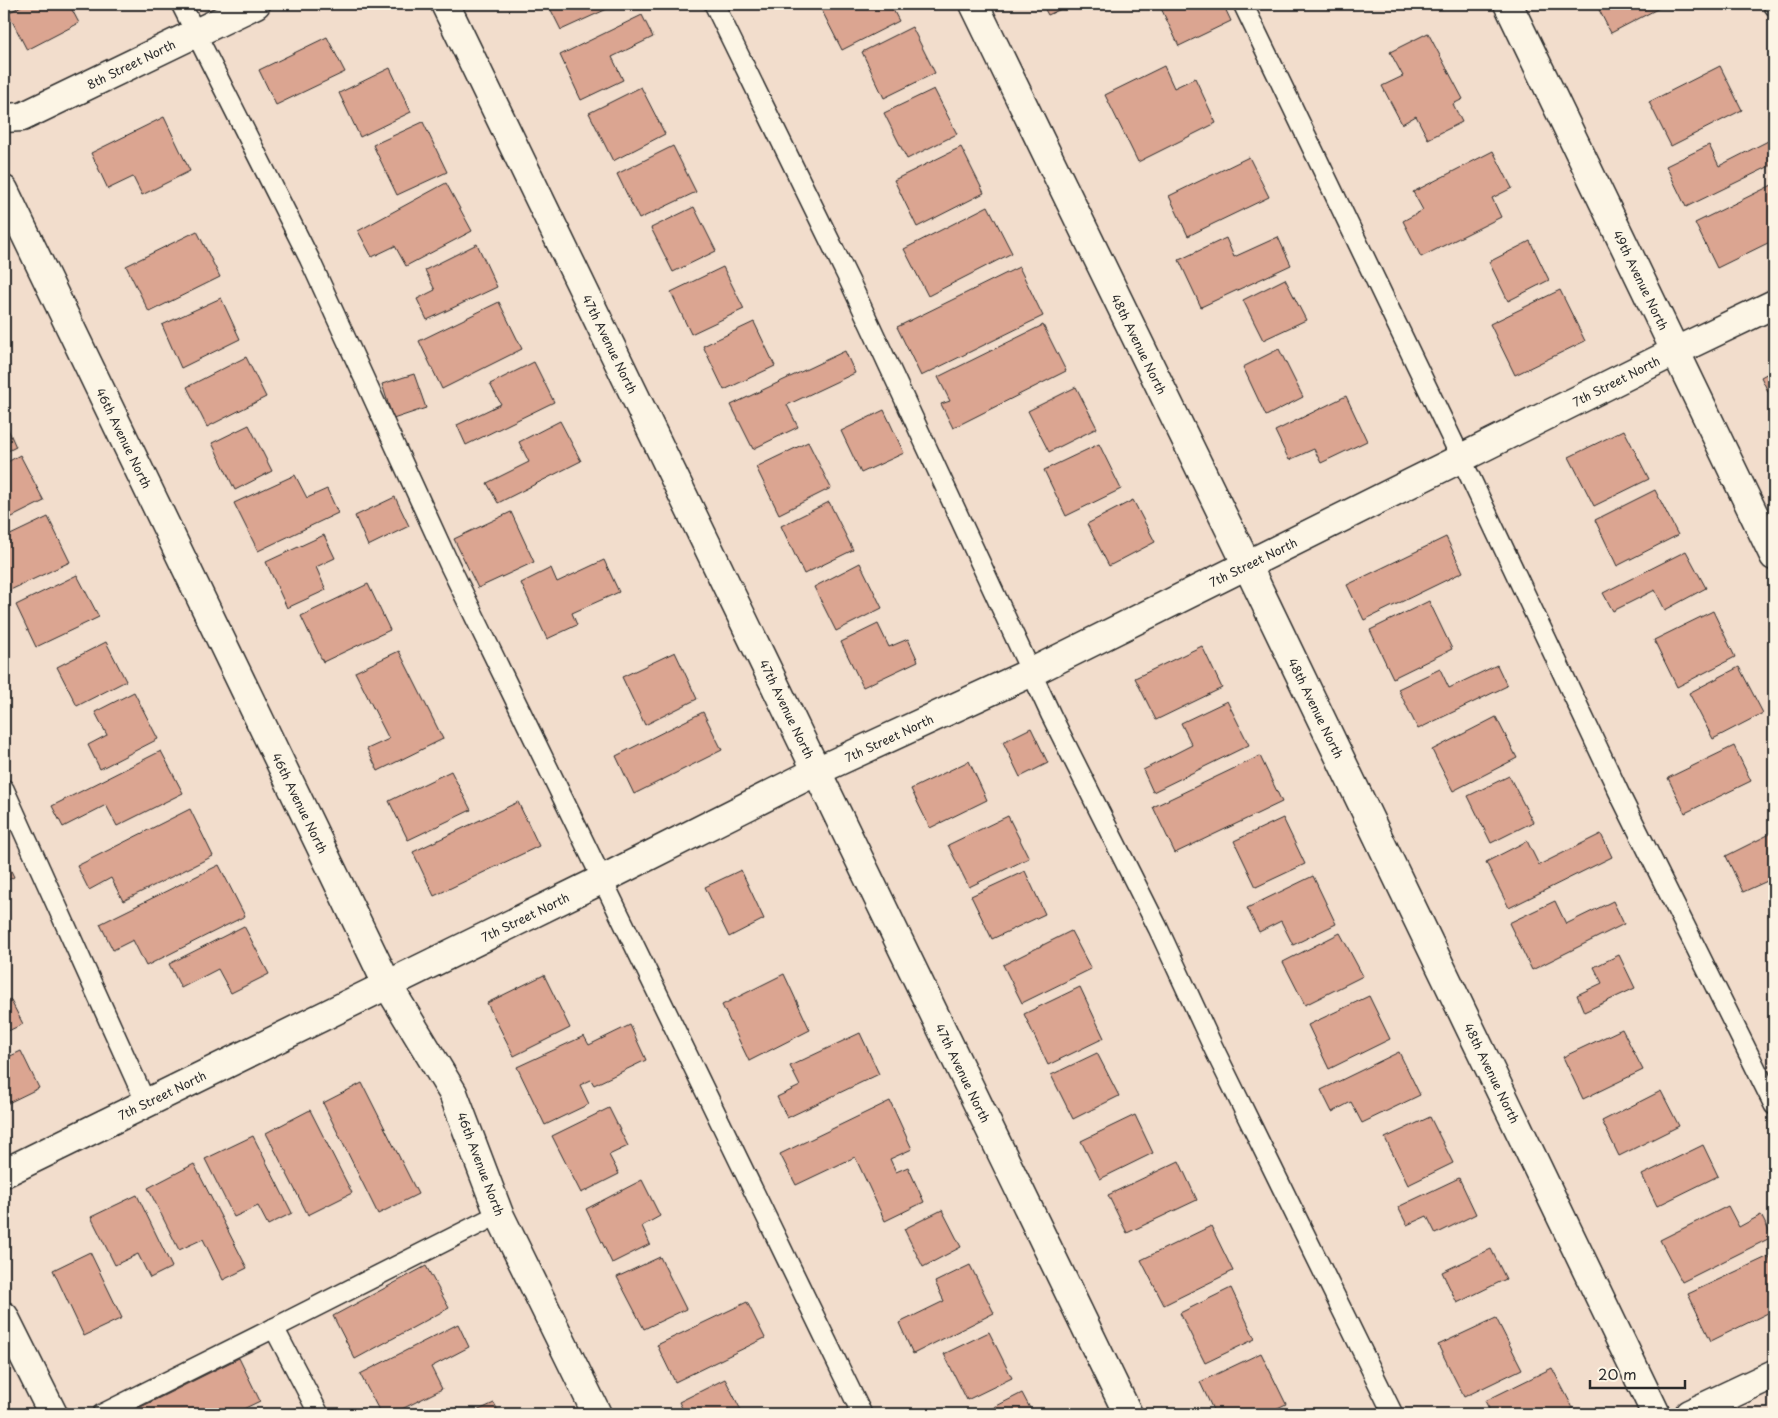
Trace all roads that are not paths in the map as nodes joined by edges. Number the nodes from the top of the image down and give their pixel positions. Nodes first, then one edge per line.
1 (181, 4) edge
2 (256, 4) edge
3 (444, 4) edge
4 (714, 4) edge
5 (974, 4) edge
6 (1243, 4) edge
7 (1508, 4) edge
8 (195, 33) junction
9 (4, 118) edge
10 (4, 190) edge
11 (1774, 304) edge
12 (1676, 351) junction
13 (1462, 458) junction
14 (1773, 550) edge
15 (1247, 565) junction
16 (1032, 672) junction
17 (817, 771) junction
18 (4, 789) edge
19 (603, 879) junction
20 (387, 984) junction
21 (146, 1102) junction
22 (1774, 1105) edge
23 (4, 1173) edge
24 (500, 1214) junction
25 (4, 1316) edge
26 (274, 1328) junction
27 (1774, 1374) edge
28 (53, 1414) edge
29 (102, 1414) edge
30 (319, 1414) edge
31 (597, 1414) edge
32 (862, 1414) edge
33 (1128, 1414) edge
34 (1393, 1414) edge
35 (1656, 1414) edge
36 (1689, 1414) edge

1 - 8 lane
2 - 8 street, 8th Street North
3 - 17 street, 47th Avenue North
4 - 16 lane
5 - 15 street, 48th Avenue North
6 - 13 lane
7 - 12 street, 49th Avenue North
8 - 9 street, 8th Street North
8 - 19 lane
10 - 20 street, 46th Avenue North
11 - 12 street, 7th Street North
12 - 13 street, 7th Street North
12 - 14 street, 49th Avenue North
13 - 15 street, 7th Street North
13 - 22 lane
15 - 16 street, 7th Street North
15 - 35 street, 48th Avenue North
16 - 17 street, 7th Street North
16 - 34 lane
17 - 19 street, 7th Street North
17 - 33 street, 47th Avenue North
18 - 21 lane
19 - 20 street, 7th Street North
19 - 32 lane
20 - 21 street, 7th Street North
20 - 24 street, 46th Avenue North
21 - 23 street, 7th Street North
24 - 26 lane
24 - 31 street, 46th Avenue North
25 - 28 street
26 - 29 lane
26 - 30 lane
27 - 36 street

